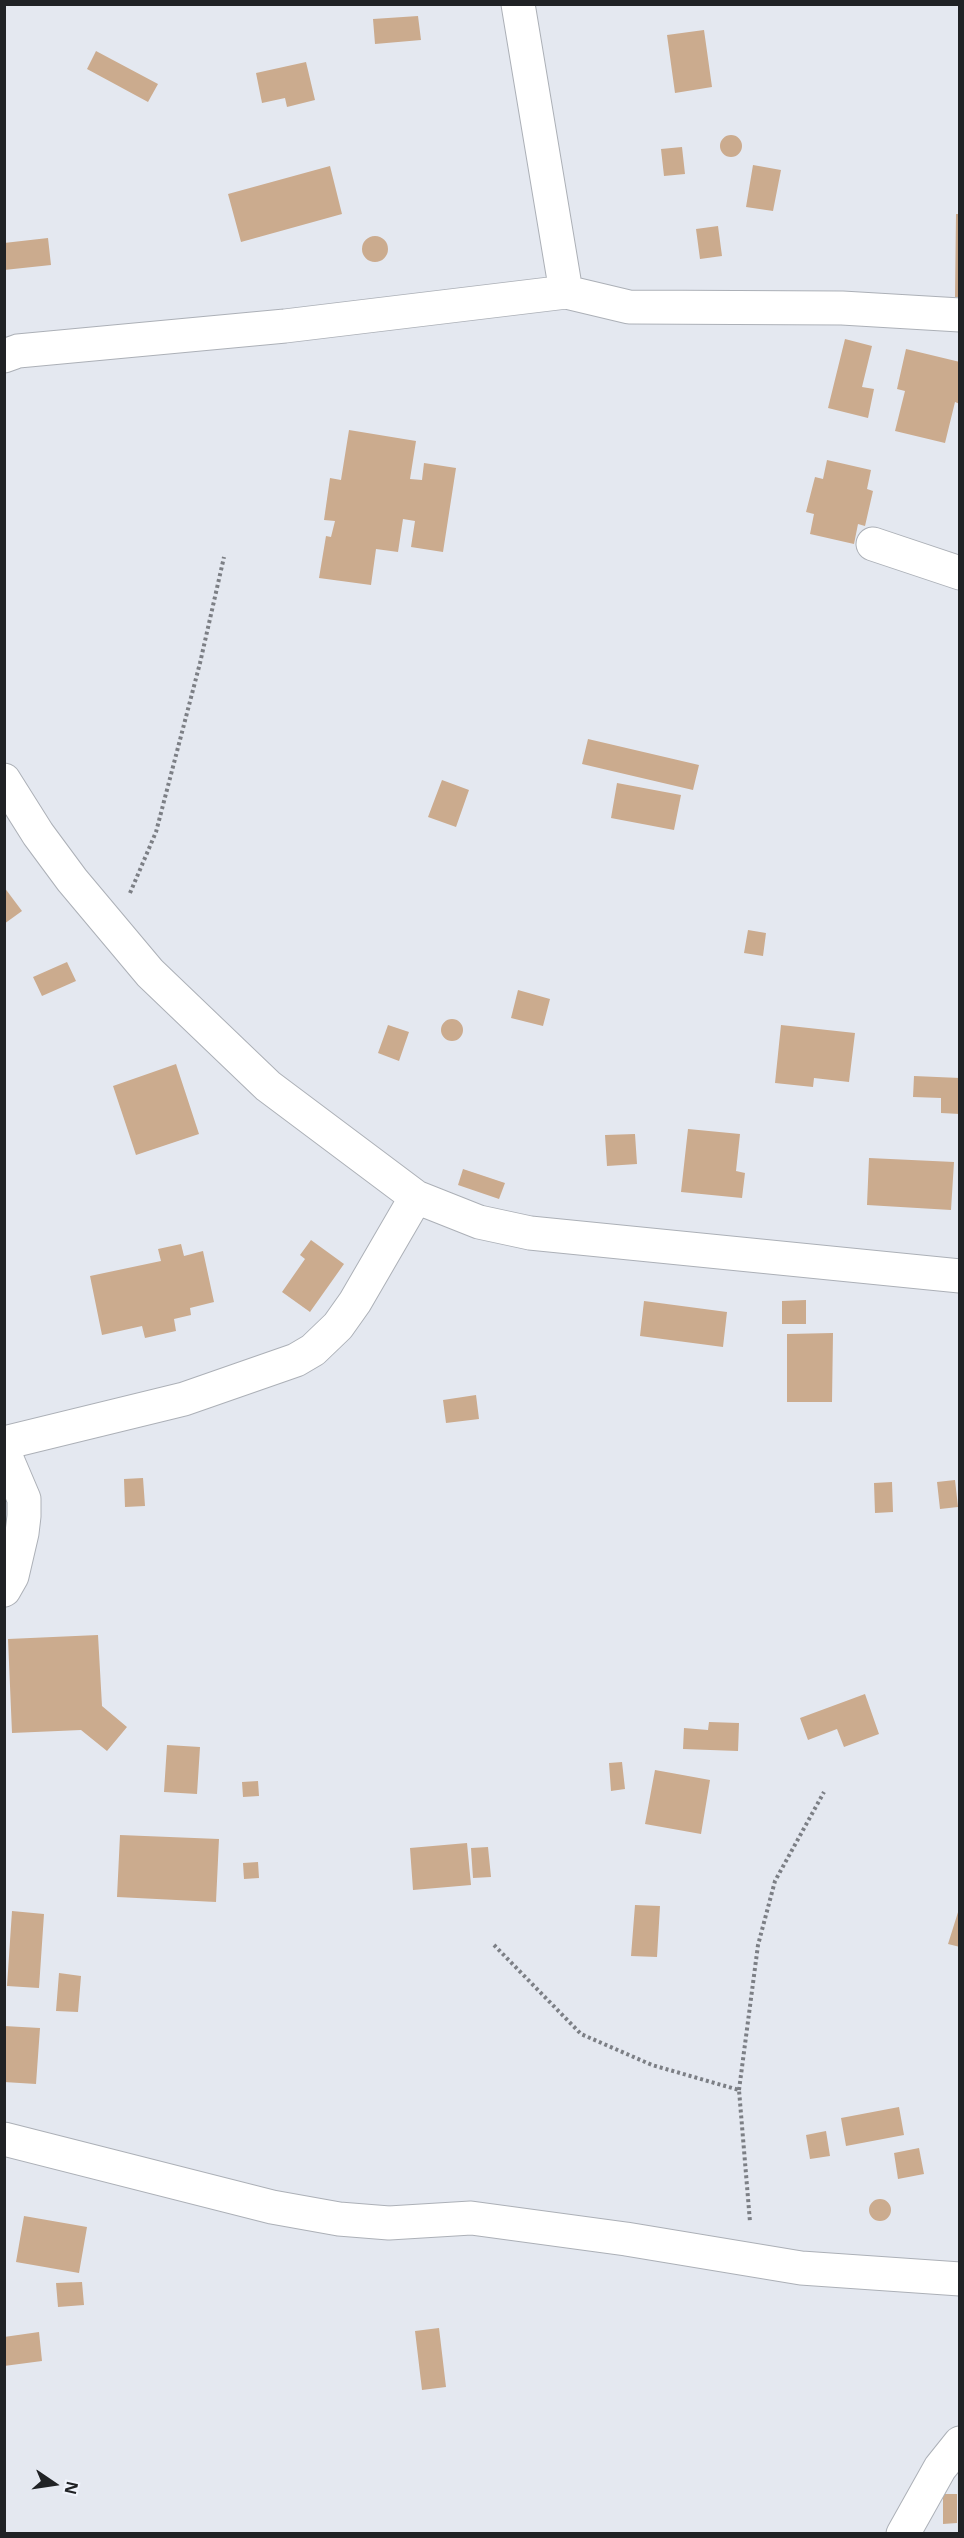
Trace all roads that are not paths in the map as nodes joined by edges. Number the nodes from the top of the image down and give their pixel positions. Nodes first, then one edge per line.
1 (518, 4) edge
2 (566, 292) junction
3 (960, 315) edge
4 (4, 356) edge
5 (873, 544) dead end
6 (960, 573) edge
7 (4, 780) edge
8 (416, 1197) junction
9 (960, 1276) edge
10 (4, 1443) edge
11 (4, 1452) edge
12 (4, 1590) edge
13 (4, 2139) edge
14 (960, 2279) edge
15 (960, 2443) edge
16 (903, 2534) edge

1 - 2 street
2 - 3 street
2 - 4 street
5 - 6 street
7 - 8 street
8 - 9 street
8 - 10 street
11 - 12 street
13 - 14 street
15 - 16 street

